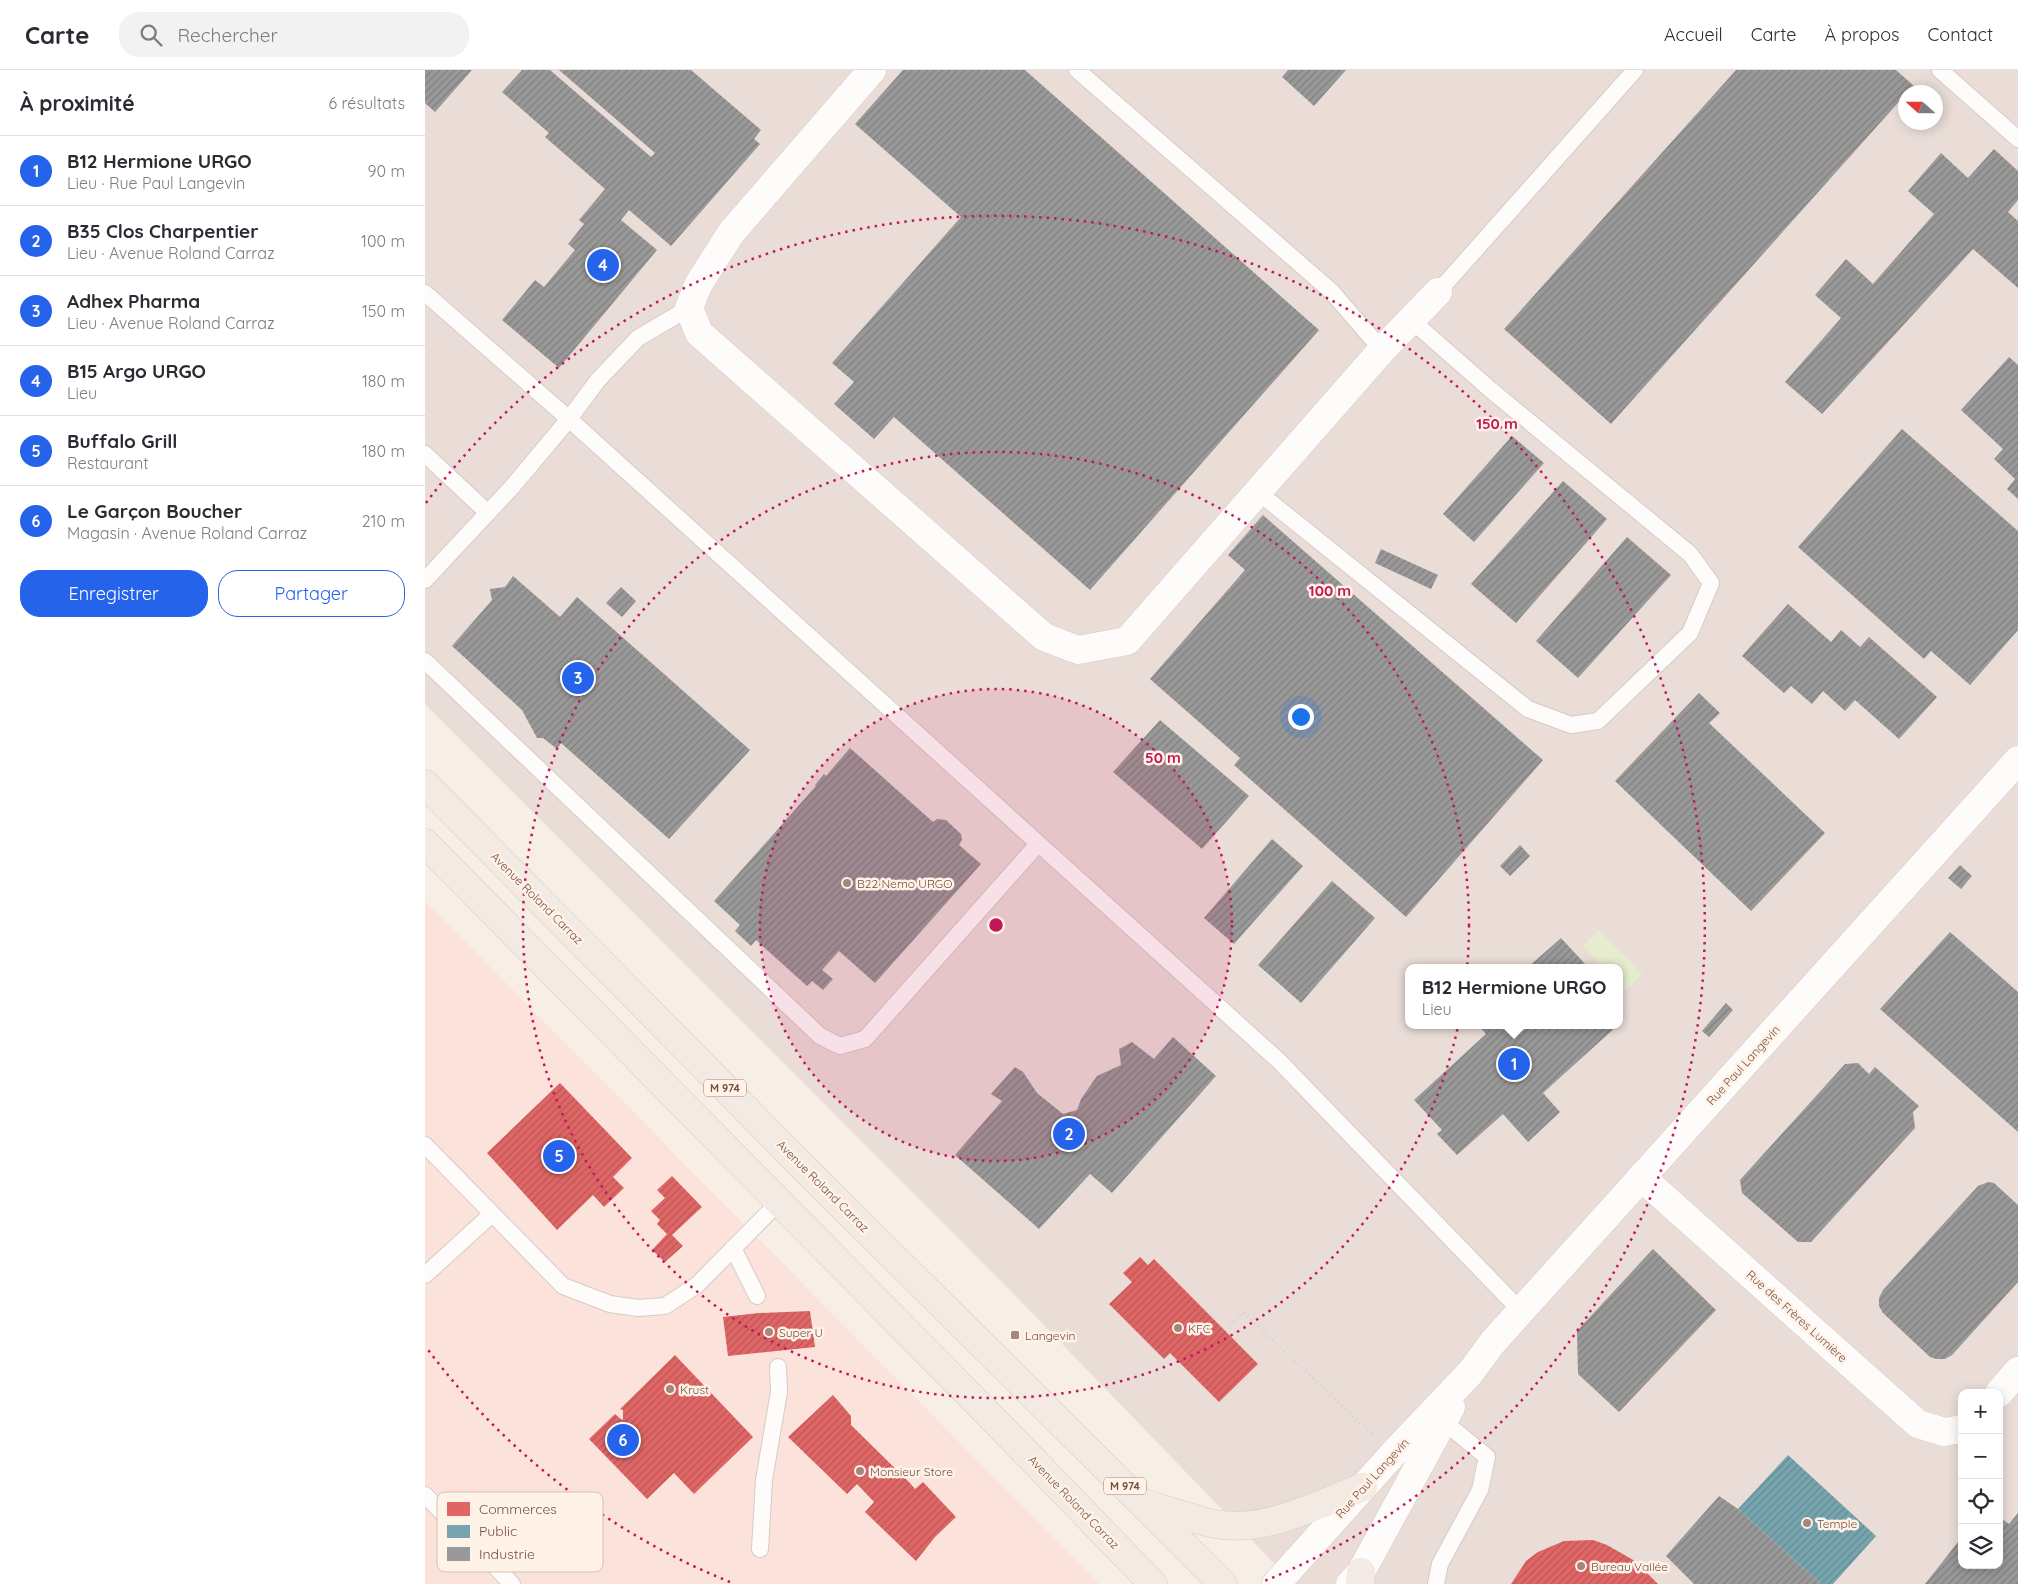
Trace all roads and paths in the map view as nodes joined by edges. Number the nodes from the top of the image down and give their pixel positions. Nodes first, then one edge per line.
1 (871, 70) edge
2 (1077, 70) edge
3 (1635, 70) edge
4 (1940, 70) edge
5 (2018, 139) edge
6 (1438, 292) joint
7 (425, 293) edge
8 (689, 308) junction
9 (1411, 320) junction
10 (1382, 350) junction
11 (569, 419) junction
12 (425, 454) edge
13 (1258, 492) junction
14 (488, 513) junction
15 (425, 580) edge
16 (425, 661) edge
17 (2018, 760) edge
18 (425, 784) edge
19 (425, 843) edge
20 (1038, 844) junction
21 (425, 1145) edge
22 (1641, 1177) junction
23 (779, 1202) junction
24 (492, 1214) junction
25 (733, 1248) junction
26 (425, 1275) edge
27 (757, 1296) dead end
28 (1521, 1311) junction
29 (1230, 1326) dead end
30 (778, 1367) dead end
31 (2018, 1371) edge
32 (1470, 1373) junction
33 (2002, 1389) edge
34 (1443, 1421) junction
35 (1958, 1430) edge
36 (1393, 1454) junction
37 (1363, 1487) junction
38 (425, 1495) edge
39 (1142, 1502) junction
40 (437, 1507) edge
41 (1118, 1548) junction
42 (760, 1549) dead end
43 (500, 1572) edge
44 (1357, 1580) edge
45 (512, 1584) edge
46 (1130, 1584) edge
47 (1153, 1584) edge
48 (1223, 1584) edge
49 (1276, 1584) edge
50 (1436, 1584) edge

1 - 8 street
2 - 10 lane
3 - 6 lane
4 - 5 lane
6 - 9 street
7 - 11 lane
8 - 11 lane
8 - 13 street
9 - 10 street
9 - 13 lane
10 - 13 street
11 - 14 lane
11 - 20 lane
12 - 14 lane
14 - 15 lane
16 - 20 lane
17 - 22 street, Rue Paul Langevin
18 - 39 main road, Avenue Roland Carraz / M 974
19 - 23 main road, Avenue Roland Carraz
20 - 28 lane
21 - 24 lane
22 - 28 street, Rue Paul Langevin
22 - 35 street, Rue des Frères Lumière
23 - 25 lane
23 - 41 main road, Avenue Roland Carraz
24 - 25 lane
24 - 26 lane
25 - 27 lane
28 - 32 street, Rue Paul Langevin
29 - 36 path
30 - 42 lane
31 - 33 street
32 - 34 street, Rue Paul Langevin
32 - 36 street, Rue Paul Langevin
34 - 44 street, Rue Paul Langevin
34 - 50 lane
36 - 37 street, Rue Paul Langevin
37 - 39 main road
37 - 49 street, Rue Paul Langevin
38 - 40 lane
39 - 48 main road, Avenue Roland Carraz / M 974
41 - 46 main road
41 - 47 main road, Avenue Roland Carraz
43 - 45 lane

